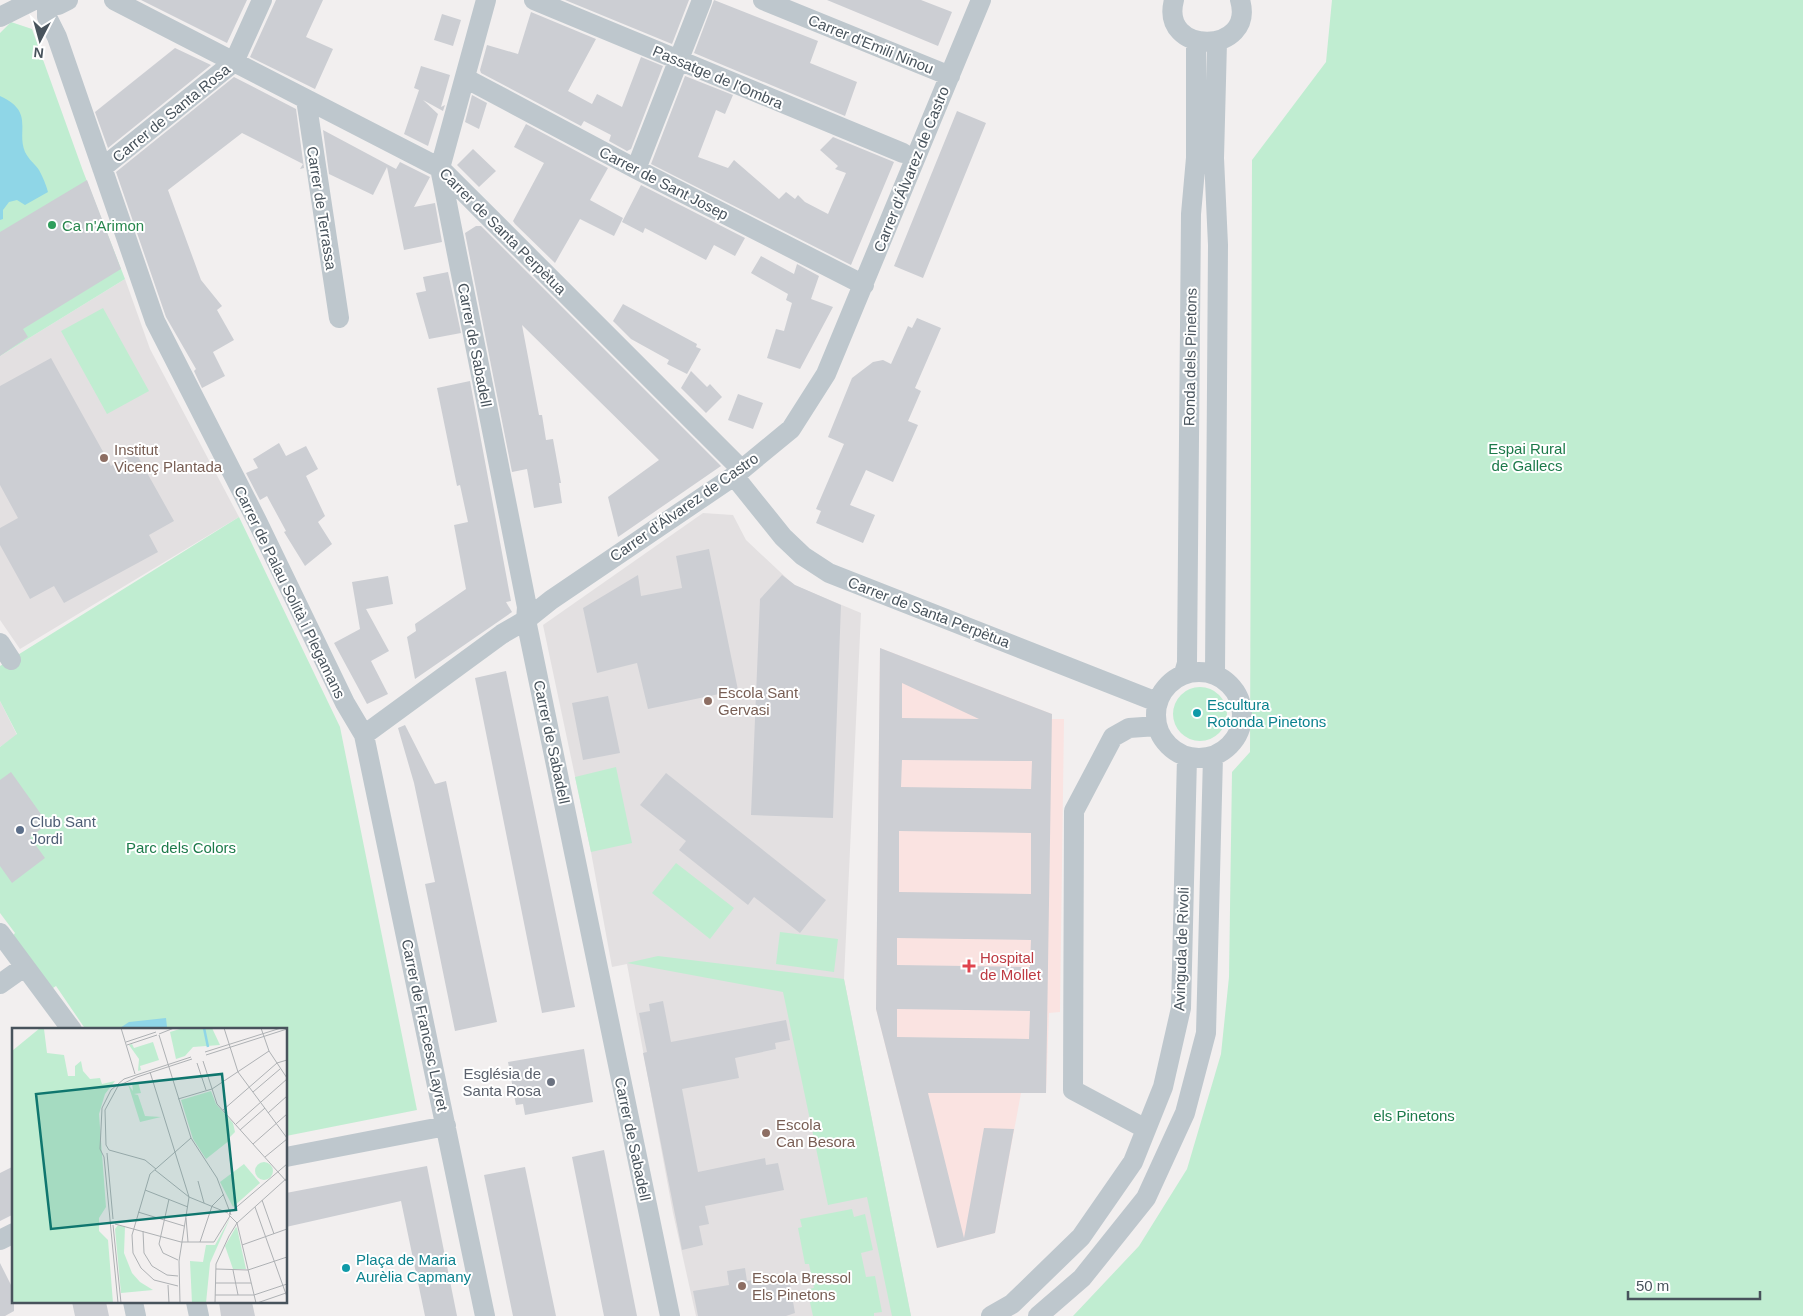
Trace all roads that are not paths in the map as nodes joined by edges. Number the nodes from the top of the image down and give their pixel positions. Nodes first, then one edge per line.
1 (42, 0) edge
2 (68, 0) edge
3 (114, 0) edge
4 (262, 0) edge
5 (486, 0) edge
6 (534, 0) edge
7 (702, 0) edge
8 (763, 0) edge
9 (981, 0) edge
10 (1161, 0) edge
11 (1174, 0) edge
12 (1240, 0) edge
13 (0, 17) edge
14 (1175, 21) junction
15 (1196, 41) junction
16 (1217, 42) junction
17 (679, 60) junction
18 (234, 62) junction
19 (950, 76) junction
20 (465, 78) junction
21 (306, 99) junction
22 (902, 153) dead end
23 (102, 168) junction
24 (440, 168) junction
25 (636, 169) junction
26 (864, 285) junction
27 (339, 318) dead end
28 (737, 472) junction
29 (526, 620) junction
30 (0, 643) edge
31 (11, 660) dead end
32 (1184, 674) junction
33 (1215, 674) junction
34 (1157, 702) junction
35 (1158, 726) junction
36 (364, 735) junction
37 (1213, 756) junction
38 (1187, 757) junction
39 (0, 933) edge
40 (24, 967) junction
41 (0, 984) edge
42 (70, 1028) edge
43 (446, 1126) junction
44 (1146, 1130) junction
45 (288, 1156) edge
46 (12, 1234) edge
47 (0, 1240) edge
48 (485, 1316) edge
49 (670, 1316) edge
50 (991, 1316) edge
51 (1038, 1316) edge

1 - 2 street
1 - 13 street
1 - 23 street, Carrer de Palau Solità i Plegamans
3 - 18 street, Carrer de Santa Perpètua
4 - 18 street, Carrer de Santa Rosa
5 - 20 street
6 - 17 street, Passatge de l'Ombra
7 - 17 street
8 - 19 street, Carrer d'Emili Ninou
9 - 19 street, Carrer d'Álvarez de Castro
10 - 14 street
11 - 14 street
12 - 16 street
14 - 15 street
15 - 16 street
15 - 32 street, Ronda dels Pinetons
16 - 33 street, Ronda dels Pinetons
17 - 22 street, Passatge de l'Ombra
17 - 25 street
18 - 21 street, Carrer de Santa Perpètua
18 - 23 street, Carrer de Santa Rosa
19 - 26 street, Carrer d'Álvarez de Castro
20 - 24 street
20 - 25 street, Carrer de Sant Josep
21 - 24 street, Carrer de Santa Perpètua
21 - 27 street, Carrer de Terrassa
23 - 36 street, Carrer de Palau Solità i Plegamans
24 - 28 street, Carrer de Santa Perpètua
24 - 29 street, Carrer de Sabadell
25 - 26 street, Carrer de Sant Josep
26 - 28 street, Carrer d'Álvarez de Castro
28 - 29 street, Carrer d'Álvarez de Castro
28 - 34 street, Carrer de Santa Perpètua
29 - 36 street, Carrer d'Álvarez de Castro
29 - 49 street, Carrer de Sabadell
30 - 31 street
32 - 33 street
32 - 34 street
33 - 37 street
34 - 35 street
35 - 38 street
35 - 44 street
36 - 43 street, Carrer de Francesc Layret
37 - 38 street
37 - 51 street, Avinguda de Rivoli
38 - 44 street, Avinguda de Rivoli
39 - 40 street
40 - 41 street
40 - 42 street
43 - 45 street
43 - 48 street, Carrer de Francesc Layret
44 - 50 street, Avinguda de Rivoli
46 - 47 street

